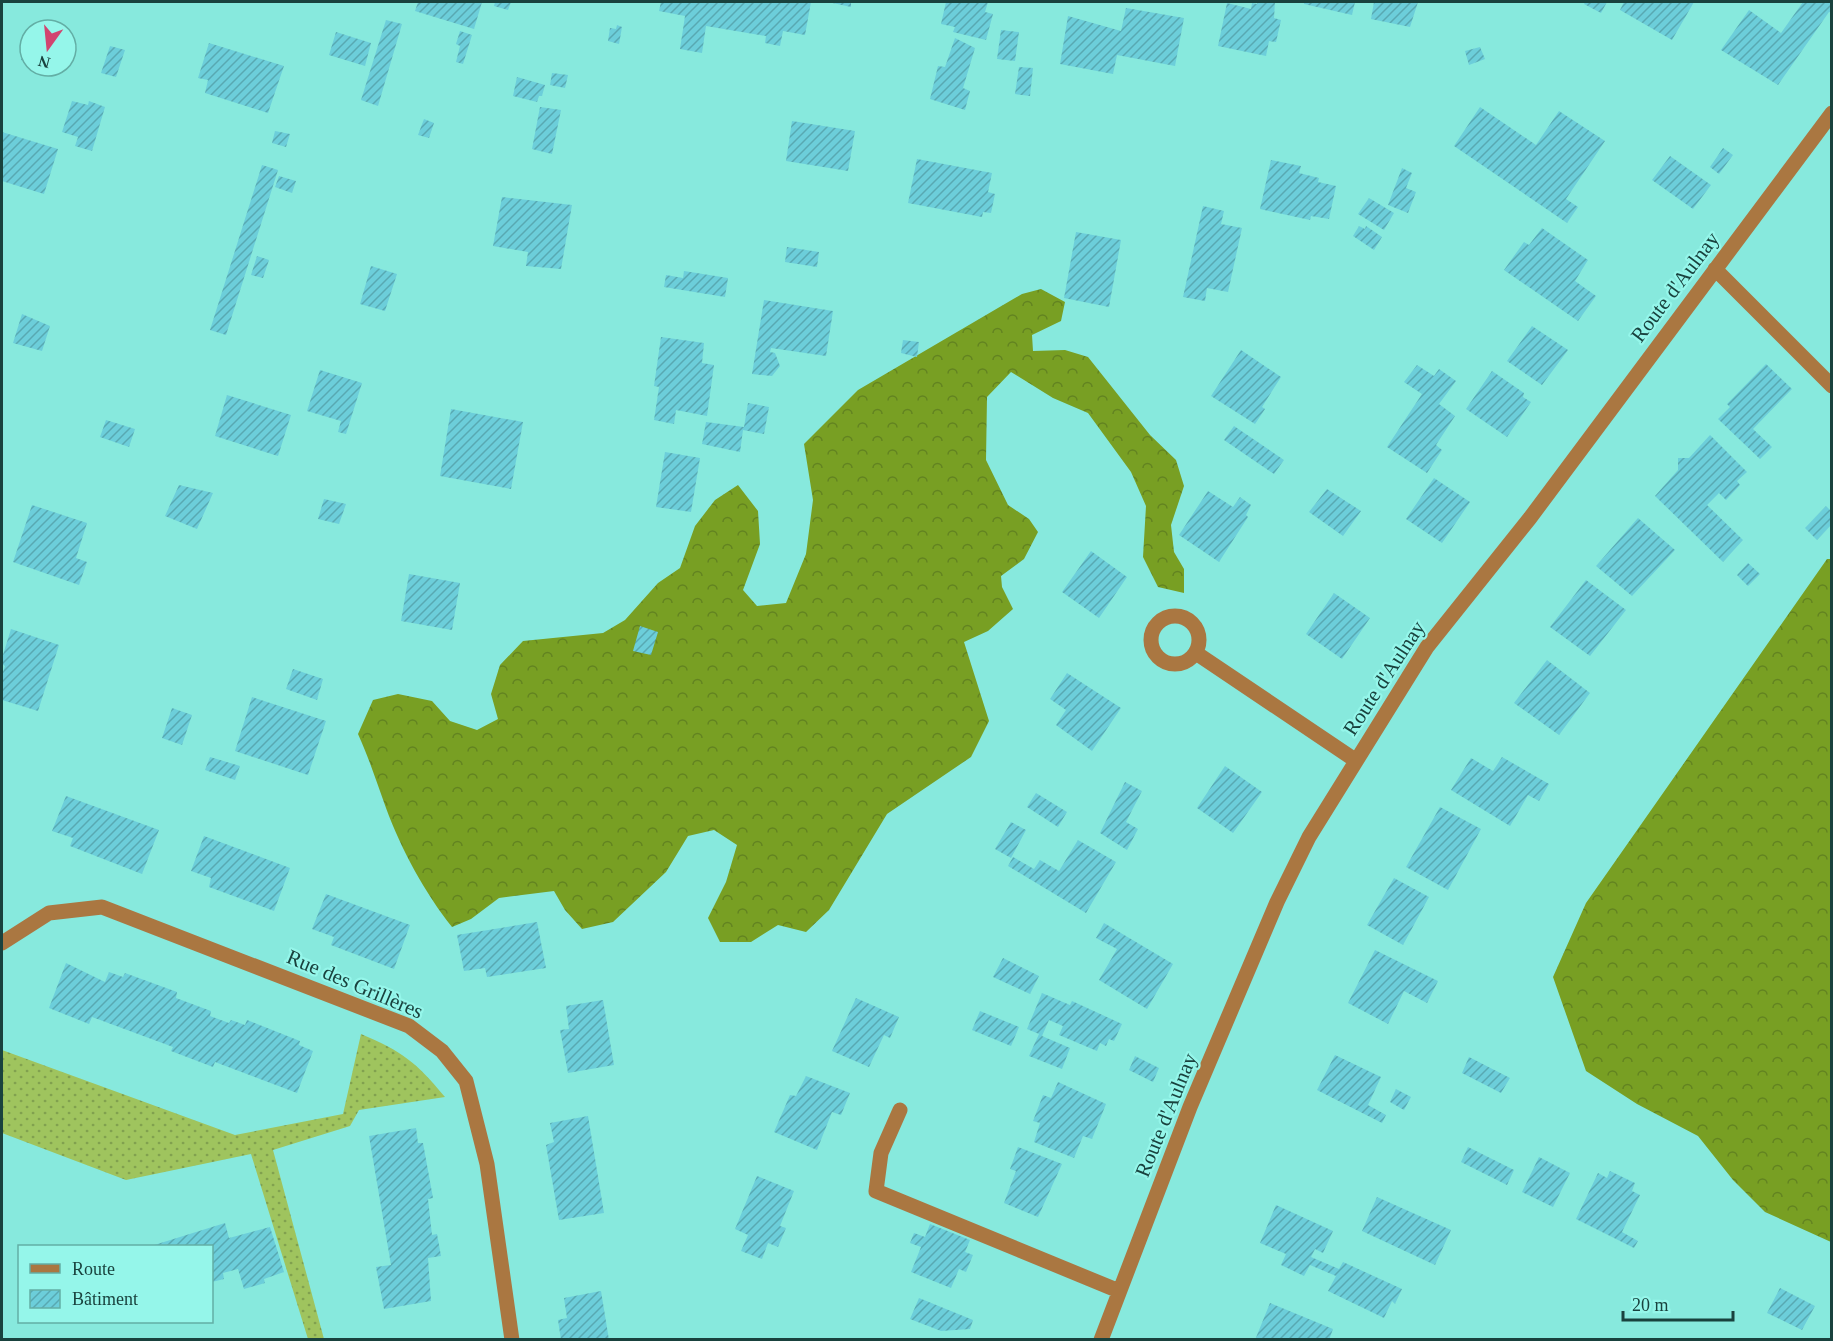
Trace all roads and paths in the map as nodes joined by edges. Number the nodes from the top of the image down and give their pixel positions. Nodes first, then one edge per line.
1 (1832, 113) edge
2 (1715, 268) junction
3 (1832, 386) edge
4 (1196, 653) dead end
5 (1356, 760) junction
6 (2, 943) edge
7 (900, 1110) dead end
8 (1119, 1291) junction
9 (508, 1338) edge
10 (1101, 1340) edge

1 - 2 street, Route d'Aulnay
2 - 3 street
2 - 5 street, Route d'Aulnay
4 - 5 street
5 - 8 street, Route d'Aulnay
6 - 9 street, Rue des Grillères
7 - 8 street
8 - 10 street, Route d'Aulnay

